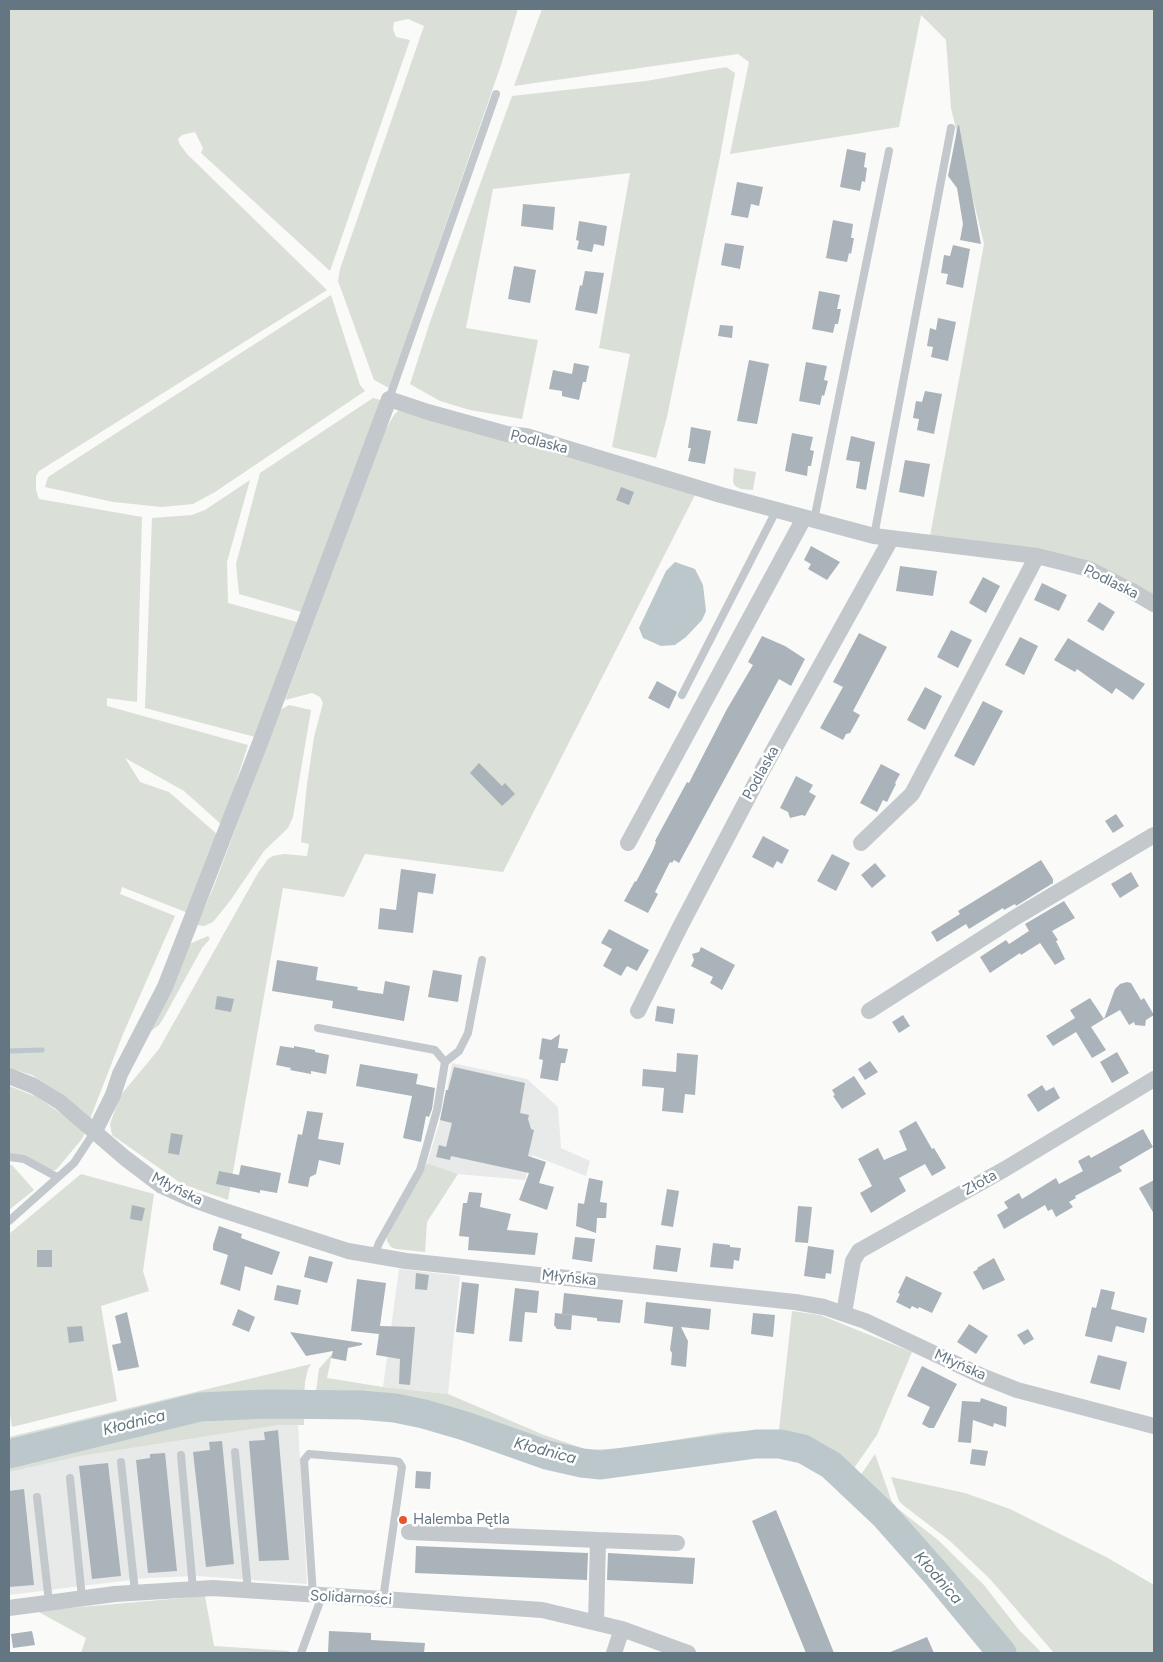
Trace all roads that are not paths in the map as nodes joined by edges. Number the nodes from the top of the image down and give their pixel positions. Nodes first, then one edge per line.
1 (496, 94) dead end
2 (952, 128) dead end
3 (889, 151) dead end
4 (389, 399) junction
5 (777, 509) junction
6 (809, 519) junction
7 (874, 536) junction
8 (891, 538) junction
9 (1037, 556) junction
10 (1154, 604) edge
11 (682, 695) dead end
12 (1154, 835) edge
13 (628, 843) dead end
14 (861, 843) dead end
15 (482, 960) dead end
16 (638, 1011) dead end
17 (869, 1011) dead end
18 (318, 1028) dead end
19 (445, 1062) junction
20 (9, 1076) edge
21 (1154, 1079) edge
22 (95, 1131) junction
23 (9, 1157) edge
24 (57, 1177) junction
25 (9, 1221) edge
26 (374, 1256) junction
27 (844, 1313) junction
28 (1154, 1426) edge
29 (235, 1452) dead end
30 (181, 1455) dead end
31 (122, 1462) dead end
32 (70, 1478) dead end
33 (37, 1496) dead end
34 (409, 1532) dead end
35 (598, 1540) junction
36 (677, 1543) dead end
37 (193, 1589) junction
38 (248, 1591) junction
39 (135, 1592) junction
40 (318, 1596) junction
41 (82, 1598) junction
42 (383, 1599) junction
43 (50, 1602) junction
44 (9, 1608) edge
45 (596, 1623) junction
46 (622, 1629) junction
47 (302, 1653) edge
48 (614, 1653) edge
49 (688, 1653) edge

1 - 4 lane
2 - 7 lane
3 - 6 lane
4 - 5 street, Podlaska
4 - 22 street
5 - 6 street, Podlaska
5 - 11 lane
6 - 7 street, Podlaska
6 - 13 street
7 - 8 street, Podlaska
8 - 9 street, Podlaska
8 - 16 street, Podlaska
9 - 10 street, Podlaska
9 - 14 street
12 - 17 street
15 - 19 lane
18 - 19 lane
19 - 26 lane
20 - 22 street, Młyńska
21 - 27 street, Złota
22 - 24 lane
22 - 26 street, Młyńska
23 - 24 lane
24 - 25 lane
26 - 27 street, Młyńska
27 - 28 street, Młyńska
29 - 38 lane
30 - 37 lane
31 - 39 lane
32 - 41 lane
33 - 43 lane
34 - 35 street
35 - 36 street
35 - 45 street
37 - 38 street, Solidarności
37 - 39 street, Solidarności
38 - 40 street, Solidarności
39 - 41 street, Solidarności
40 - 42 street, Solidarności
40 - 42 lane
40 - 47 lane
41 - 43 street, Solidarności
42 - 45 street, Solidarności
43 - 44 street, Solidarności
45 - 46 street, Solidarności
46 - 48 street
46 - 49 street, Solidarności

